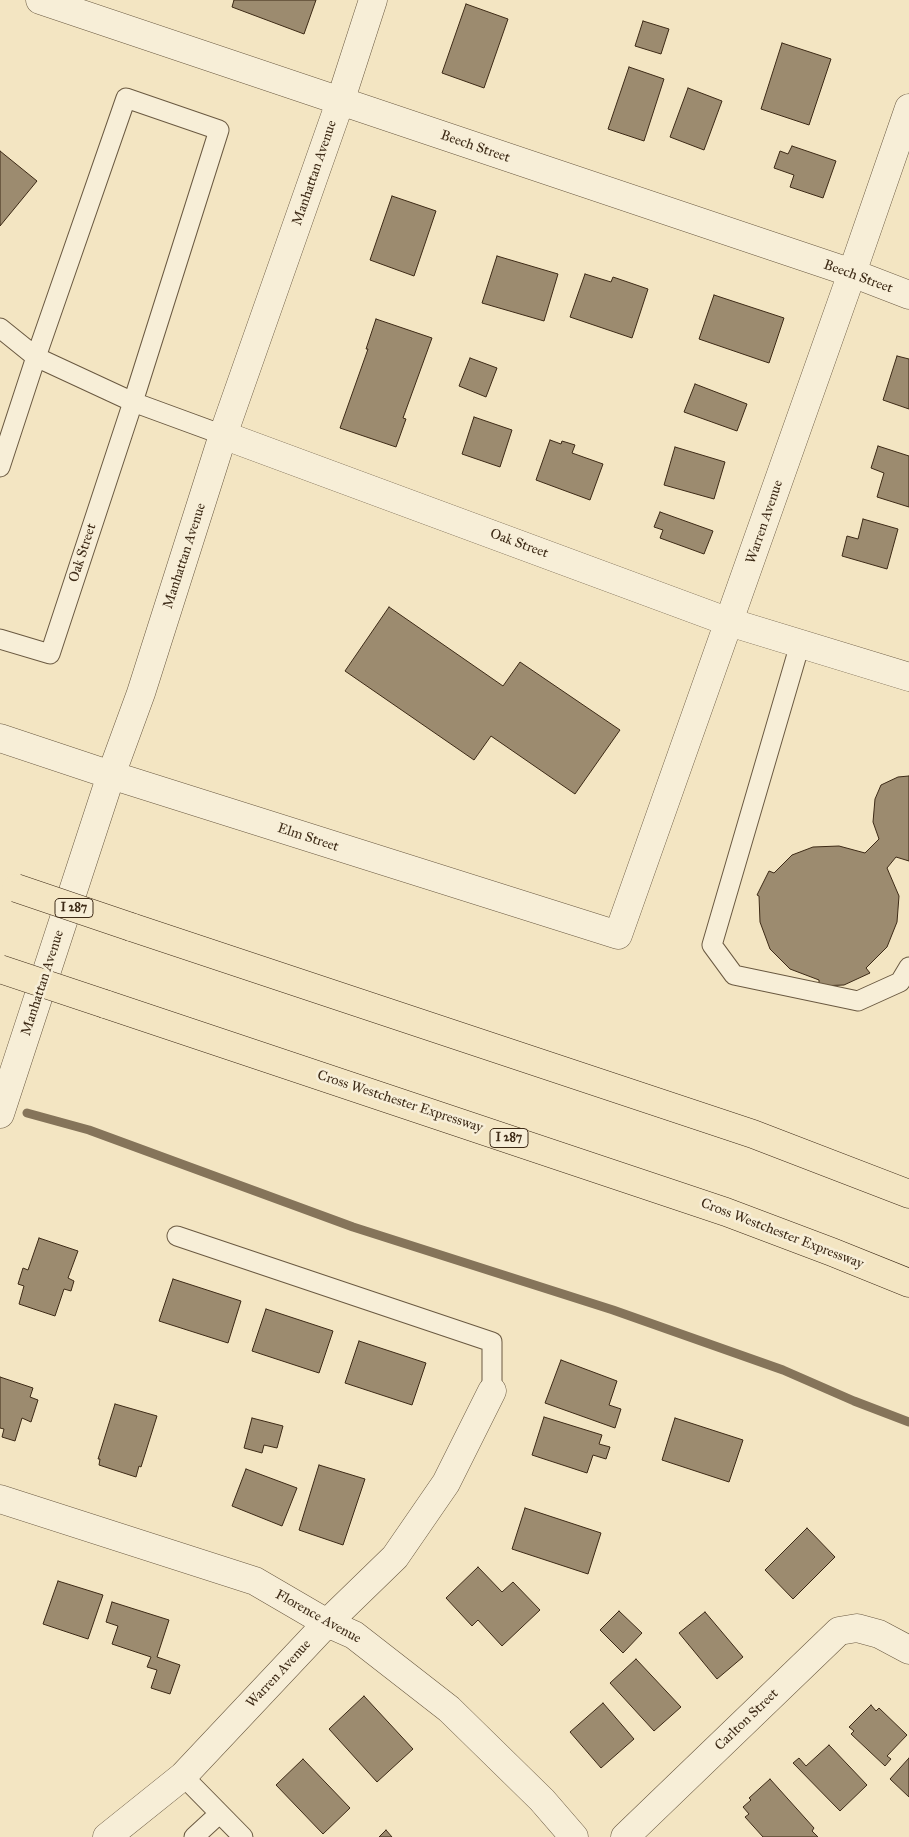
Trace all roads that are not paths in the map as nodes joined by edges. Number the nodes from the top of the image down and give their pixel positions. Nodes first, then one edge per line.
1 (40, 0) edge
2 (373, 0) edge
3 (340, 102) junction
4 (909, 108) edge
5 (852, 274) junction
6 (909, 295) edge
7 (0, 328) edge
8 (36, 357) junction
9 (133, 402) junction
10 (223, 435) junction
11 (0, 467) edge
12 (729, 622) junction
13 (0, 639) edge
14 (800, 644) junction
15 (909, 677) edge
16 (0, 738) edge
17 (111, 775) junction
18 (8, 886) edge
19 (618, 935) joint
20 (909, 967) edge
21 (0, 969) edge
22 (0, 1114) edge
23 (909, 1194) edge
24 (177, 1236) dead end
25 (909, 1283) edge
26 (492, 1391) joint
27 (0, 1499) edge
28 (327, 1623) junction
29 (909, 1650) edge
30 (183, 1776) junction
31 (219, 1814) junction
32 (107, 1837) edge
33 (194, 1837) edge
34 (243, 1837) edge
35 (574, 1837) edge
36 (625, 1837) edge

1 - 3 street, Beech Street
2 - 3 street, Manhattan Avenue
3 - 5 street, Beech Street
3 - 10 street, Manhattan Avenue
4 - 5 street, Warren Avenue
5 - 6 street, Beech Street
5 - 12 street, Warren Avenue
7 - 8 lane, Oak Street
8 - 9 lane, Oak Street
8 - 9 lane
8 - 11 lane
9 - 10 lane, Oak Street
9 - 13 lane, Oak Street
10 - 12 street, Oak Street
10 - 17 street, Manhattan Avenue
12 - 14 street, Oak Street
12 - 19 street, Warren Avenue
14 - 15 street, Oak Street
14 - 20 lane
16 - 17 street, Elm Street
17 - 19 street, Elm Street
17 - 22 street, Manhattan Avenue
18 - 23 highway, I 287, bridge
21 - 25 highway, Cross Westchester Expressway / I 287, bridge
24 - 26 lane
26 - 28 street, Warren Avenue
27 - 28 street, Florence Avenue
28 - 30 street, Warren Avenue
28 - 35 street, Florence Avenue
29 - 36 street, Carlton Street
30 - 31 lane
30 - 32 street, Warren Avenue
31 - 33 lane
31 - 34 lane

